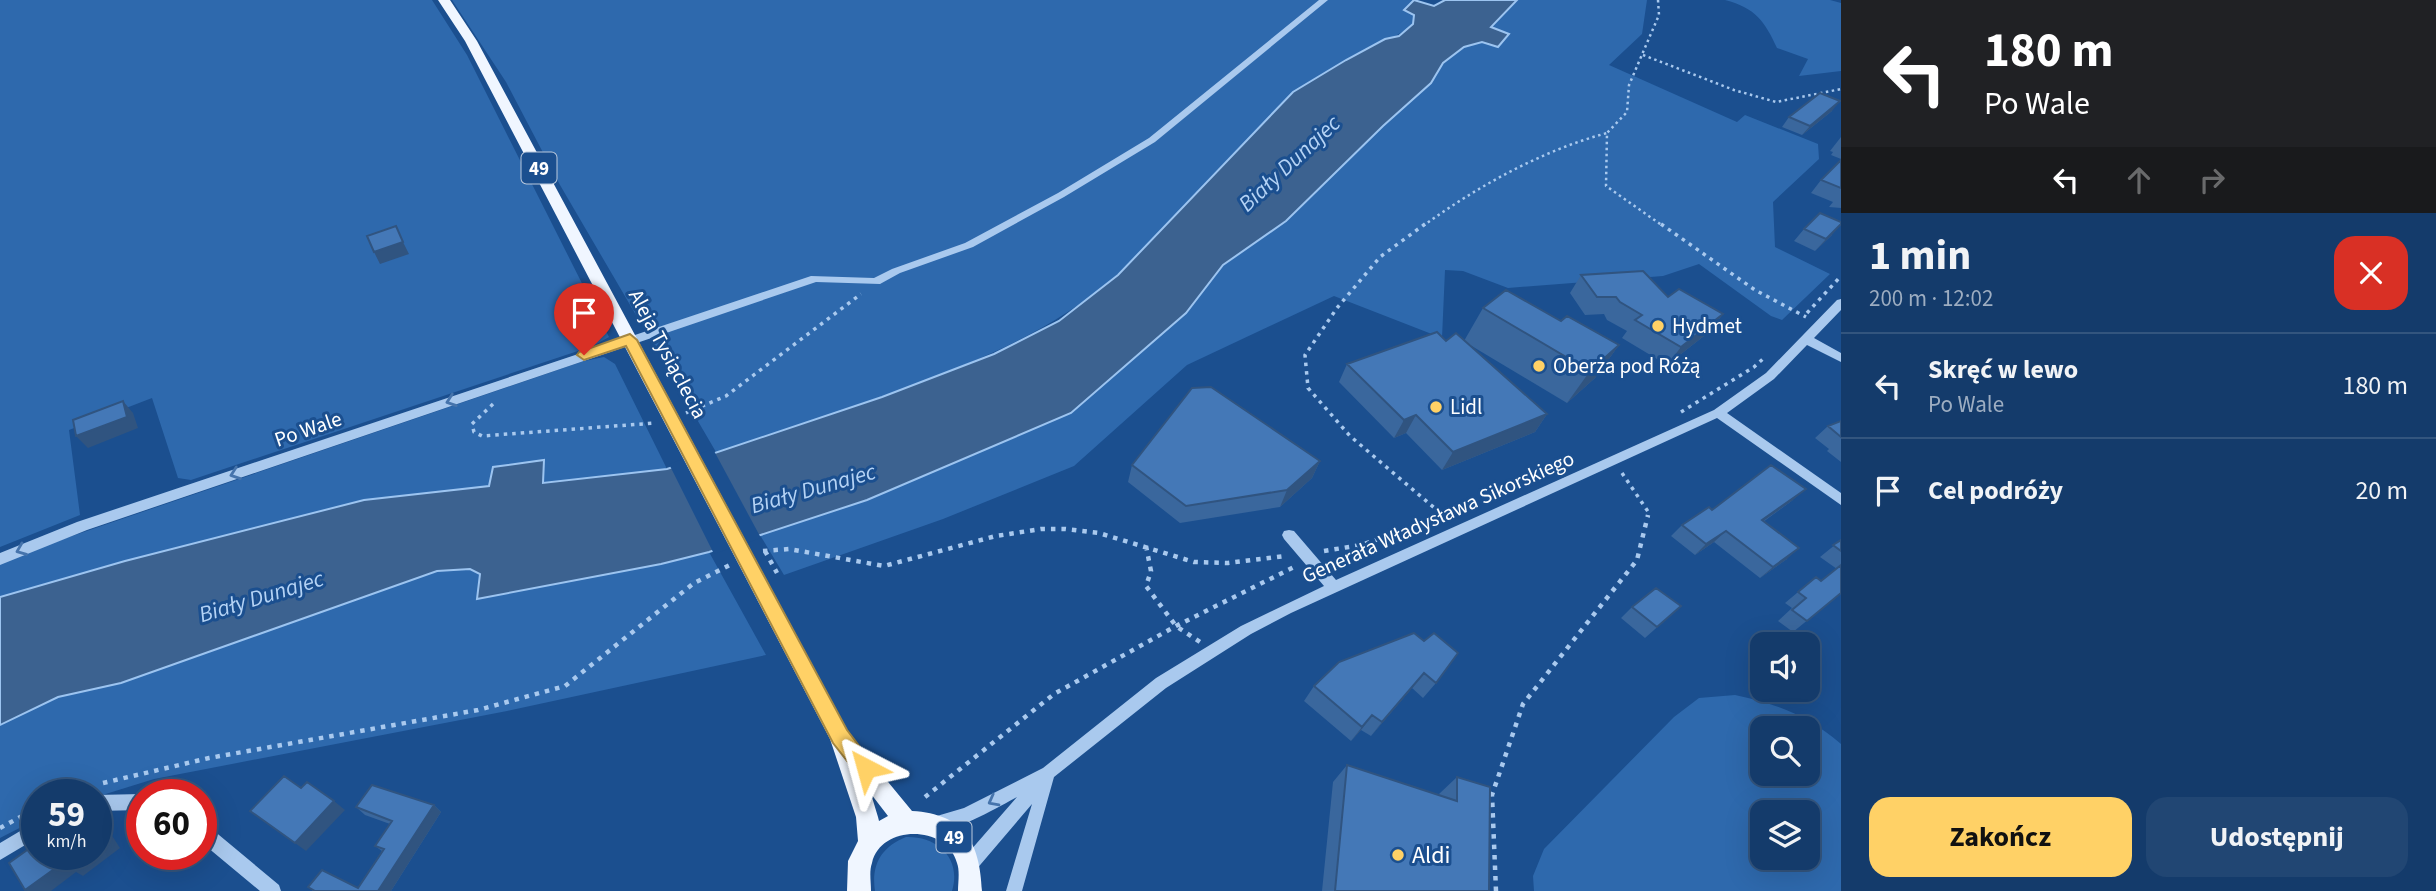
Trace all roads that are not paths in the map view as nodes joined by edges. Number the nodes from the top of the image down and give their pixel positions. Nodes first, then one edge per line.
1 (444, 0) edge
2 (1324, 0) edge
3 (1841, 303) edge
4 (630, 340) junction
5 (1808, 340) junction
6 (1841, 358) edge
7 (1718, 413) junction
8 (1841, 500) edge
9 (1289, 535) dead end
10 (0, 559) edge
11 (1333, 587) junction
12 (840, 736) junction
13 (1049, 772) junction
14 (906, 821) junction
15 (935, 824) junction
16 (21, 839) edge
17 (870, 843) junction
18 (217, 844) edge
19 (0, 852) edge
20 (970, 883) edge
21 (273, 891) edge
22 (859, 891) edge
23 (1014, 891) edge

1 - 4 main road, Aleja Tysiąclecia / 49
2 - 4 street, Po Wale
3 - 5 street, Generała Władysława Sikorskiego
4 -> 10 street, Po Wale
4 - 12 main road, Aleja Tysiąclecia / 49
5 - 6 street
5 - 7 street, Generała Władysława Sikorskiego
7 - 8 street
7 - 11 street, Generała Władysława Sikorskiego
9 - 11 street
11 - 13 street, Generała Władysława Sikorskiego
12 - 14 main road, Aleja Tysiąclecia / 49
12 - 17 main road, Aleja Tysiąclecia / 49
13 -> 15 street, Generała Władysława Sikorskiego
13 - 20 street, Generała Władysława Sikorskiego
13 - 23 street
14 - 15 main road, 49
14 - 17 main road, 49
15 - 20 main road, 49
16 - 19 street
17 - 22 main road, 49
18 - 21 street

